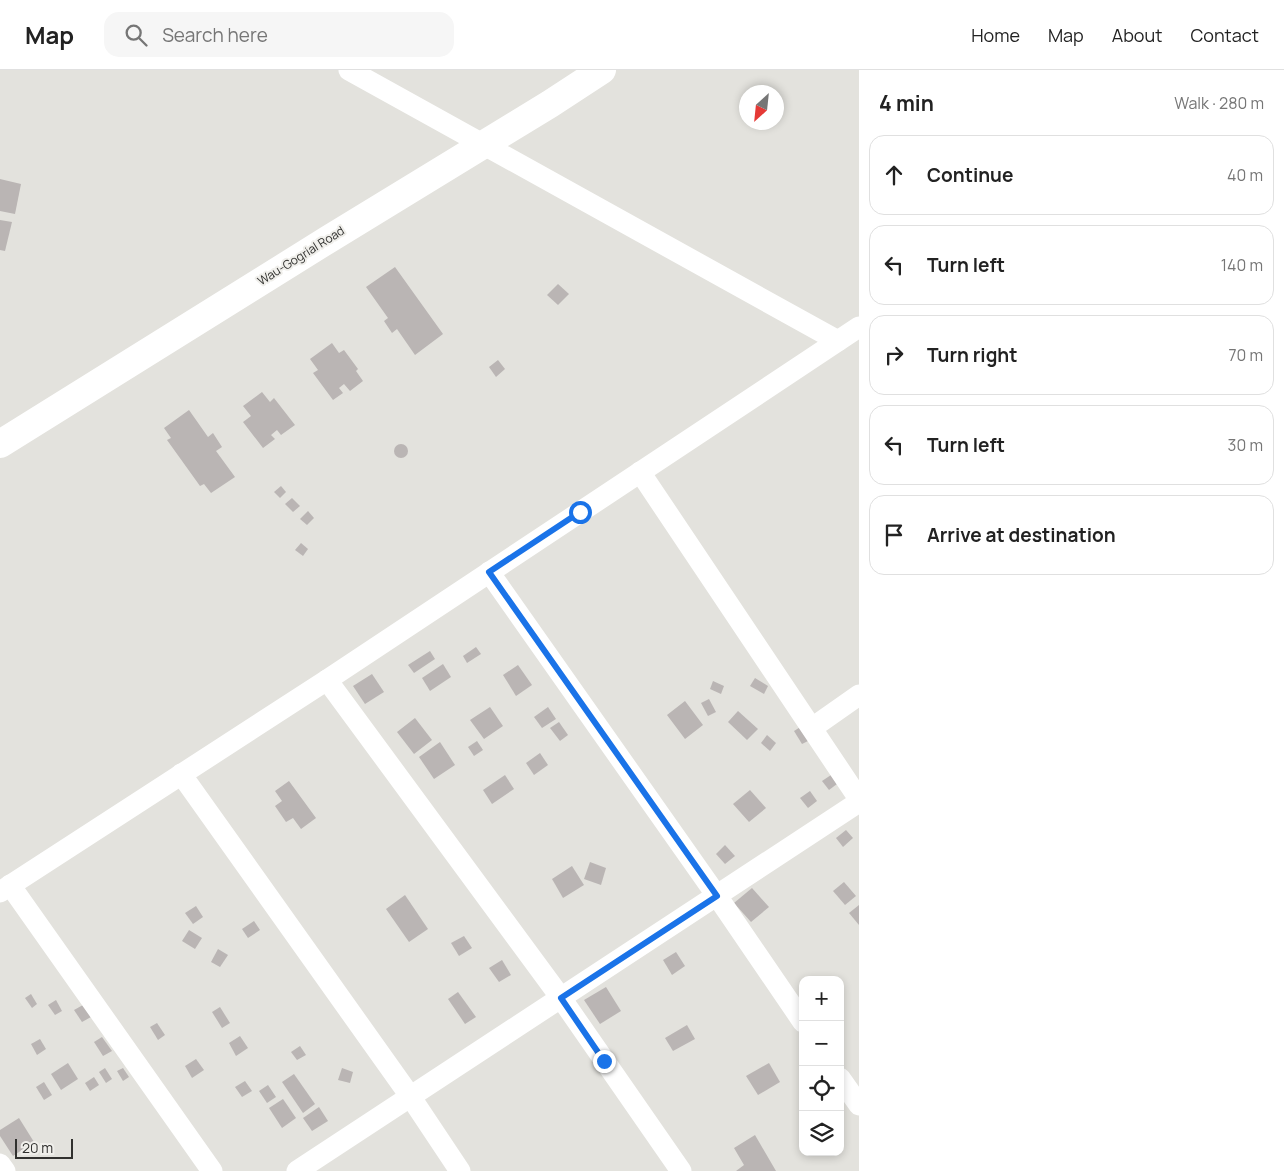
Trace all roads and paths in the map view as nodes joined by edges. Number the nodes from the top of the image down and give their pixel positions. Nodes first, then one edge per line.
1 (349, 70) edge
2 (602, 70) edge
3 (482, 145) junction
4 (859, 327) edge
5 (838, 341) junction
6 (0, 444) edge
7 (640, 472) junction
8 (489, 572) junction
9 (327, 680) junction
10 (859, 695) edge
11 (812, 728) junction
12 (181, 774) junction
13 (859, 801) edge
14 (5, 889) edge
15 (717, 896) junction
16 (561, 998) junction
17 (802, 1021) edge
18 (844, 1084) edge
19 (410, 1096) junction
20 (859, 1105) edge
21 (0, 1164) edge
22 (5, 1171) edge
23 (212, 1171) edge
24 (297, 1171) edge
25 (460, 1171) edge
26 (681, 1171) edge

1 - 3 street
2 - 3 main road, Wau-Gogrial Road
3 - 5 street
3 - 6 main road, Wau-Gogrial Road
4 - 5 street
5 - 7 street
7 - 8 street
7 - 11 street
8 - 9 street
8 - 15 street
9 - 12 street
9 - 16 street
10 - 11 street
11 - 13 street
12 - 14 street
12 - 19 street
13 - 15 street
14 - 23 street
15 - 16 street
15 - 17 street
16 - 19 street
16 - 26 street
18 - 20 street
19 - 24 street
19 - 25 street
21 - 22 street

